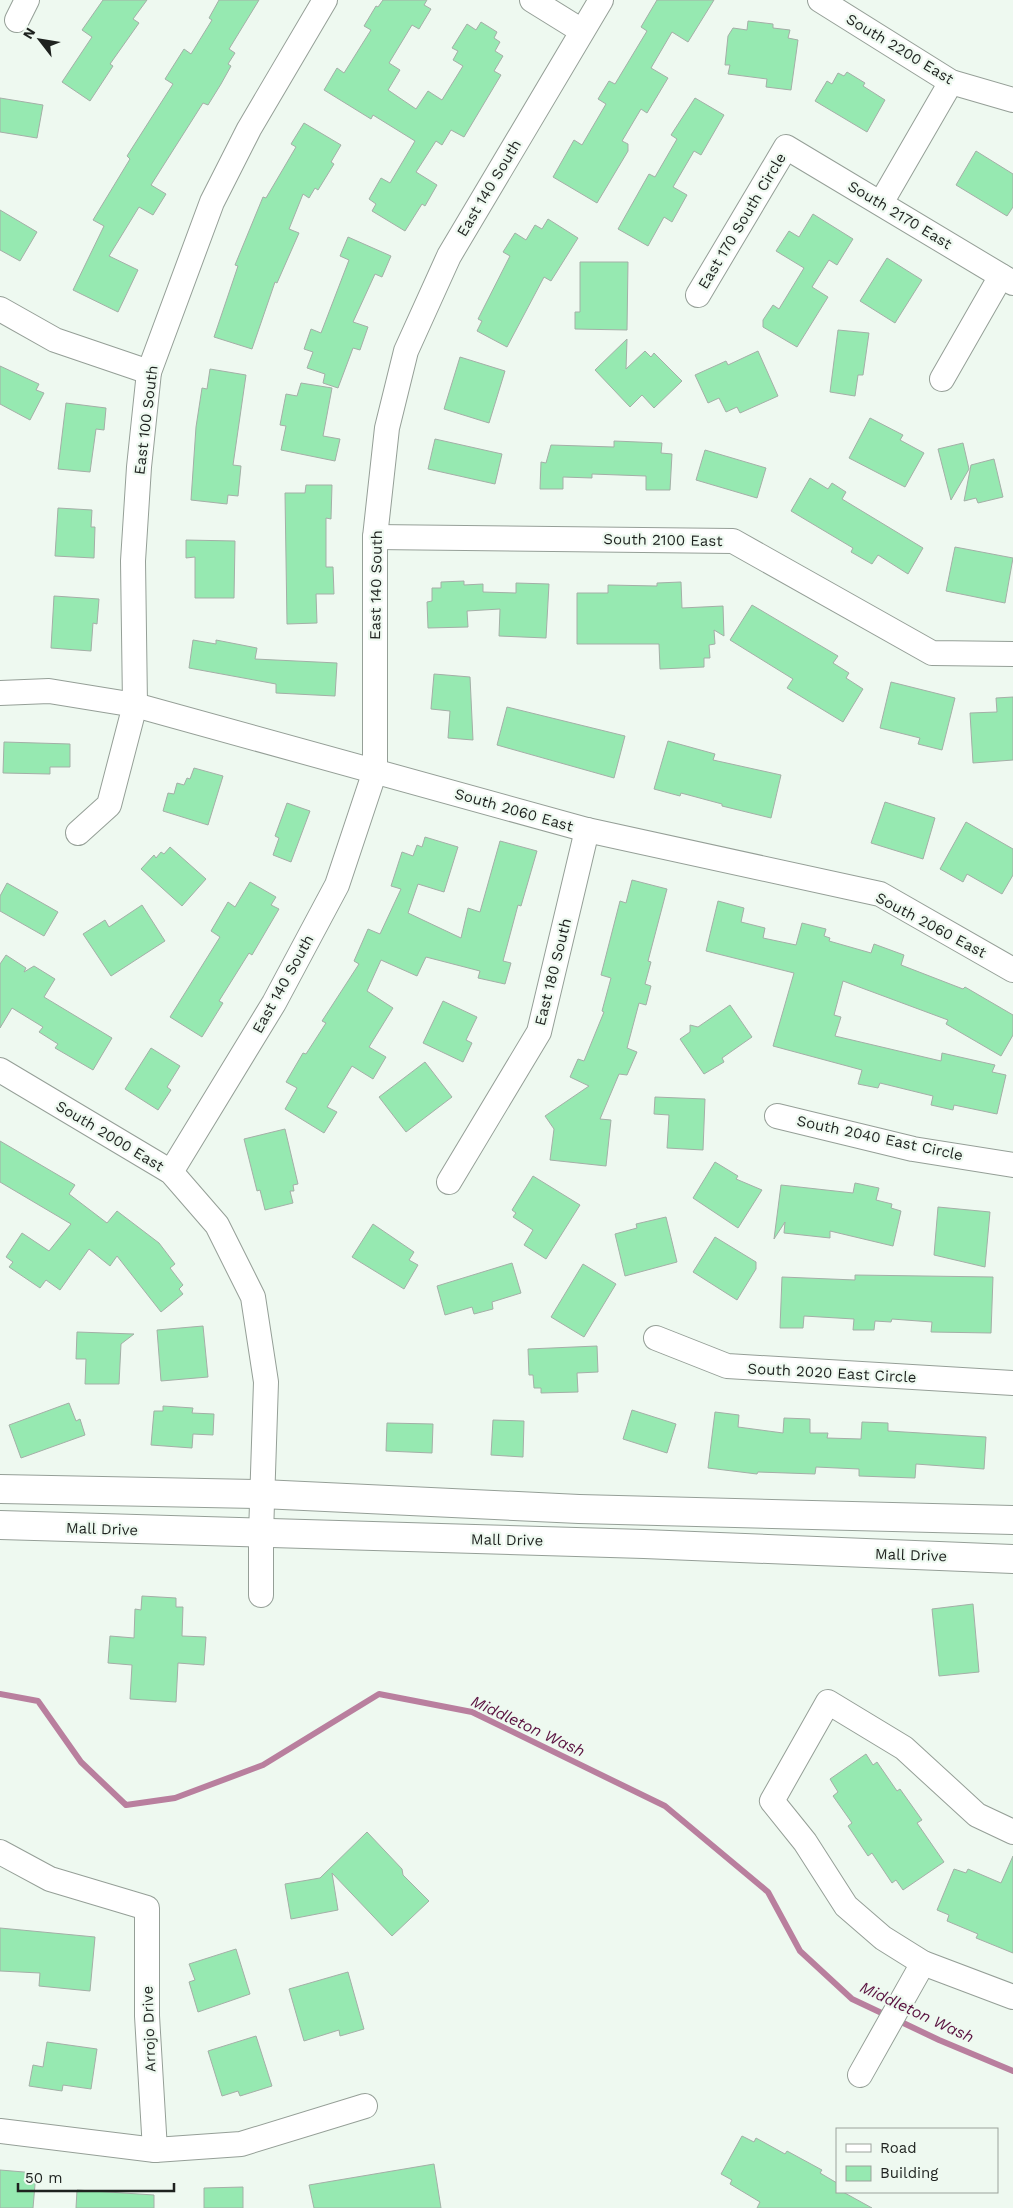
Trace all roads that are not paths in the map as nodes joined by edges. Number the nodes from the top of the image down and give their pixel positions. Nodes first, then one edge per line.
1 (324, 0) edge
2 (532, 0) edge
3 (601, 0) edge
4 (820, 0) edge
5 (850, 8) edge
6 (582, 31) junction
7 (951, 82) junction
8 (1013, 100) edge
9 (786, 147) joint
10 (881, 204) junction
11 (1007, 279) edge
12 (698, 295) dead end
13 (0, 309) edge
14 (149, 372) junction
15 (942, 379) dead end
16 (375, 537) junction
17 (1013, 654) edge
18 (0, 693) edge
19 (135, 705) junction
20 (375, 771) junction
21 (587, 830) junction
22 (78, 833) dead end
23 (1013, 970) edge
24 (0, 1070) edge
25 (777, 1116) dead end
26 (1013, 1165) edge
27 (171, 1172) junction
28 (448, 1182) dead end
29 (656, 1338) dead end
30 (1013, 1383) edge
31 (0, 1489) edge
32 (262, 1494) junction
33 (1013, 1520) edge
34 (0, 1526) edge
35 (260, 1534) junction
36 (1013, 1559) edge
37 (261, 1596) dead end
38 (1013, 1832) edge
39 (0, 1852) edge
40 (923, 1963) junction
41 (1013, 1997) edge
42 (860, 2075) dead end
43 (365, 2106) dead end
44 (0, 2131) edge
45 (155, 2150) junction

1 - 14 street, East 100 South
2 - 6 street
3 - 6 street, East 140 South
4 - 5 street, South 2200 East
5 - 7 street, South 2200 East
6 - 16 street, East 140 South
7 - 8 street, South 2200 East
7 - 10 street
9 - 10 street, South 2170 East
9 - 12 street, East 170 South Circle
10 - 11 street, South 2170 East
11 - 15 street
13 - 14 street
14 - 19 street, East 100 South
16 - 17 street, South 2100 East
16 - 20 street, East 140 South
18 - 19 street, South 2060 East
19 - 20 street, South 2060 East
19 - 22 street, East 100 South
20 - 21 street, South 2060 East
20 - 27 street, East 140 South
21 - 23 street, South 2060 East
21 - 28 street, East 180 South
24 - 27 street, South 2000 East
25 - 26 street, South 2040 East Circle
27 - 32 street, South 2000 East
29 - 30 street, South 2020 East Circle
31 - 32 main road
32 - 33 main road
32 - 35 street, South 2000 East
34 - 35 main road, Mall Drive
35 - 36 main road, Mall Drive
35 - 37 street, South 2000 East
38 - 40 street
39 - 45 street, Arrojo Drive
40 - 41 street
40 - 42 street
43 - 45 street
44 - 45 street

